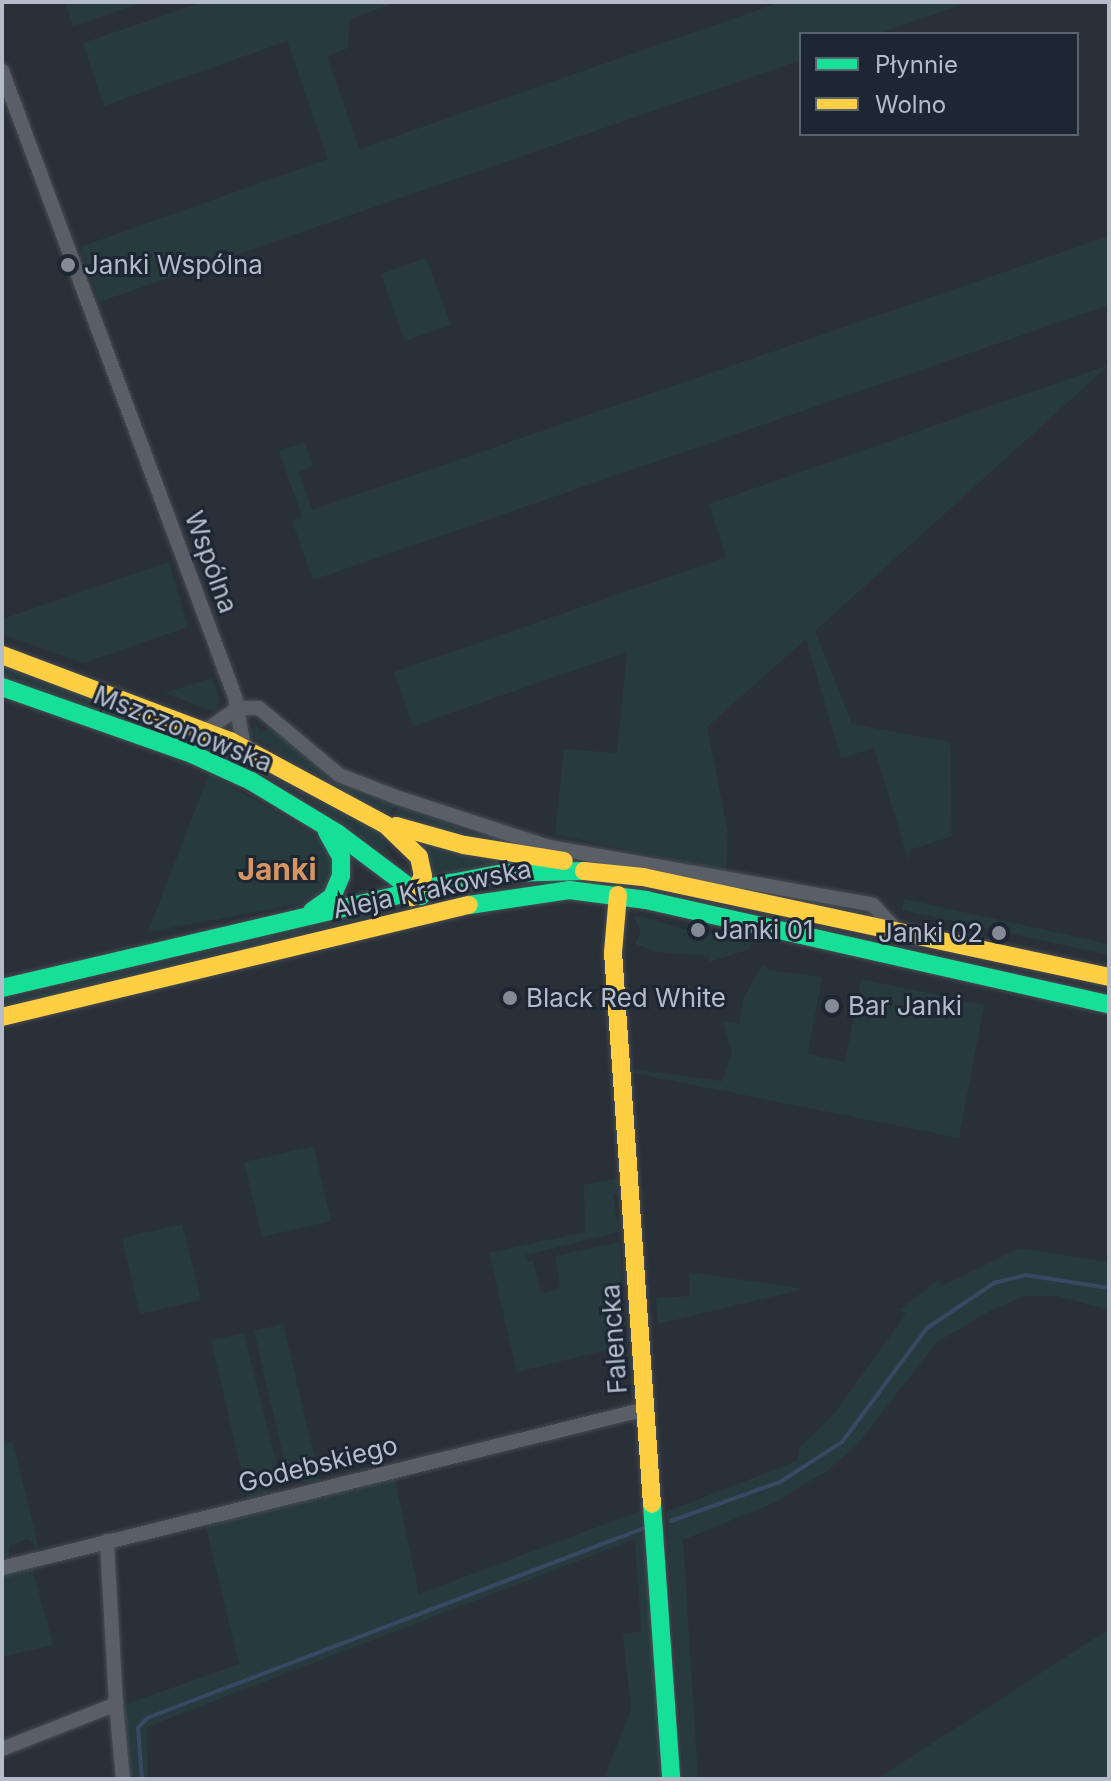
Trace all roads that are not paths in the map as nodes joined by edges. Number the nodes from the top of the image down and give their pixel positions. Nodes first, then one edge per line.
1 (2, 71) edge
2 (2, 655) edge
3 (2, 687) edge
4 (238, 708) junction
5 (205, 731) junction
6 (244, 748) junction
7 (319, 822) junction
8 (386, 825) junction
9 (607, 871) junction
10 (414, 893) junction
11 (618, 895) junction
12 (449, 908) junction
13 (304, 917) junction
14 (399, 920) junction
15 (896, 930) junction
16 (1109, 977) edge
17 (2, 988) edge
18 (1109, 1004) edge
19 (2, 1017) edge
20 (646, 1409) junction
21 (107, 1541) junction
22 (2, 1568) edge
23 (116, 1704) junction
24 (2, 1749) edge
25 (123, 1779) edge
26 (671, 1779) edge

1 - 4 street, Wspólna
2 - 5 main road, Mszczonowska
3 - 7 main road, Mszczonowska
4 - 5 street
4 - 6 street, Wspólna
4 - 15 street
5 - 6 main road, Mszczonowska
6 - 8 main road, Mszczonowska
7 - 10 main road, Mszczonowska
7 - 13 main road
8 - 9 main road
8 - 10 main road
9 - 10 main road, Aleja Krakowska
9 - 15 main road, Aleja Krakowska
10 - 12 main road, Mszczonowska
10 - 13 main road, Aleja Krakowska
10 - 14 main road
11 - 12 main road, Aleja Krakowska
11 - 18 main road, Aleja Krakowska
11 - 20 main road, Falencka
12 - 14 main road, Aleja Krakowska
13 - 17 main road, Aleja Krakowska
14 - 19 main road, Aleja Krakowska
15 - 16 main road, Aleja Krakowska
20 - 21 street, Godebskiego
20 - 26 main road, Falencka
21 - 22 street, Godebskiego
21 - 23 street
23 - 24 street
23 - 25 street

